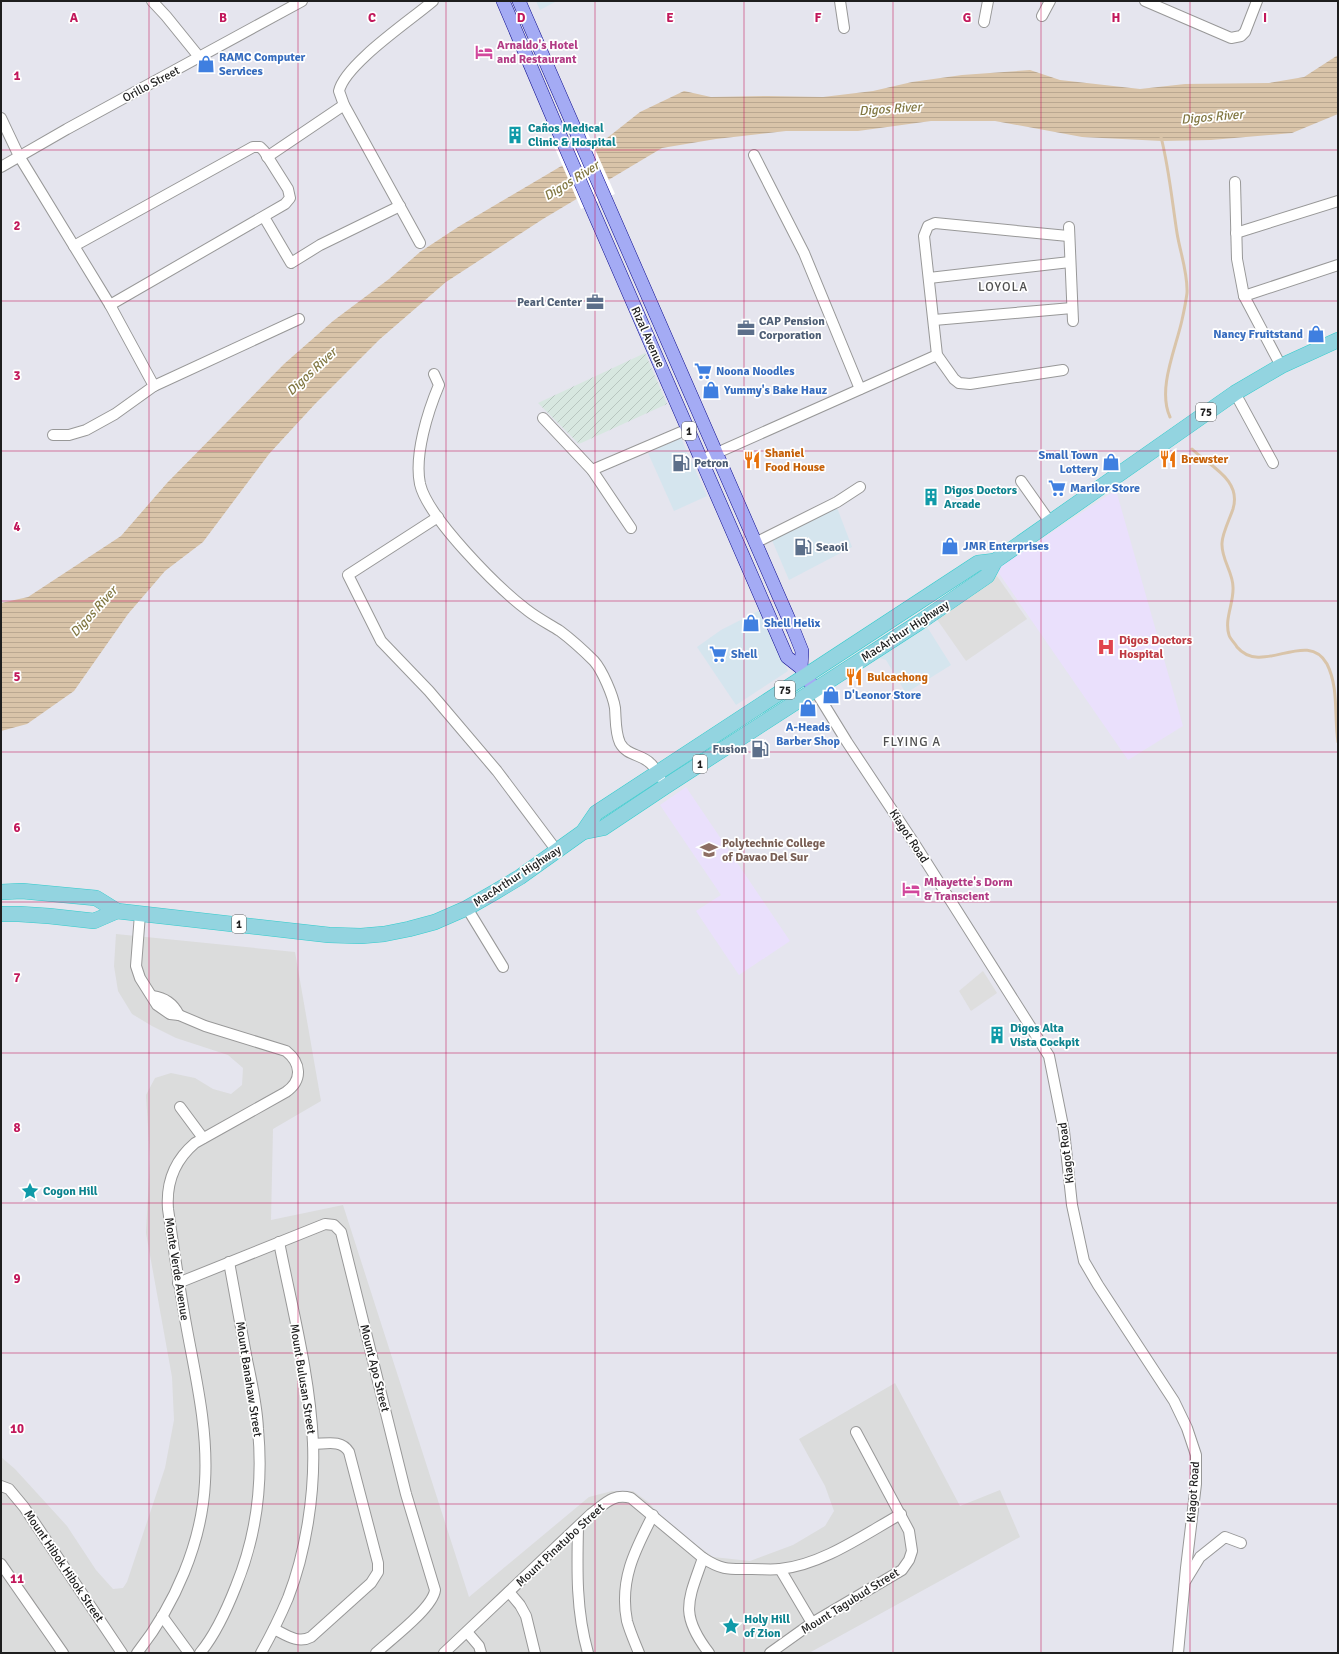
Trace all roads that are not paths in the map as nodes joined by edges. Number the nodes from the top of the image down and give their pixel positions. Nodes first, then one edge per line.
1 (152, 1) edge
2 (302, 1) edge
3 (433, 1) edge
4 (503, 1) edge
5 (519, 1) edge
6 (840, 1) edge
7 (988, 1) edge
8 (1050, 1) edge
9 (1145, 1) edge
10 (1257, 1) edge
11 (1042, 16) dead end
12 (984, 22) dead end
13 (844, 28) dead end
14 (200, 58) junction
15 (344, 105) junction
16 (1, 118) edge
17 (754, 155) dead end
18 (19, 156) junction
19 (267, 157) junction
20 (1, 167) edge
21 (594, 171) junction
22 (578, 177) junction
23 (1235, 182) dead end
24 (1338, 201) edge
25 (400, 206) junction
26 (264, 217) junction
27 (1236, 233) junction
28 (420, 243) dead end
29 (74, 246) junction
30 (1070, 262) junction
31 (1338, 265) edge
32 (929, 278) junction
33 (1244, 296) junction
34 (110, 305) junction
35 (1072, 308) junction
36 (299, 319) dead end
37 (934, 320) junction
38 (1073, 321) dead end
39 (1338, 340) edge
40 (937, 355) junction
41 (1281, 366) junction
42 (1063, 370) dead end
43 (434, 374) dead end
44 (154, 386) junction
45 (860, 389) junction
46 (1235, 393) junction
47 (543, 418) dead end
48 (688, 429) junction
49 (53, 435) dead end
50 (717, 453) junction
51 (701, 460) junction
52 (1274, 463) dead end
53 (592, 470) junction
54 (1021, 481) dead end
55 (860, 487) dead end
56 (438, 517) junction
57 (1050, 522) junction
58 (631, 528) dead end
59 (756, 542) junction
60 (995, 561) junction
61 (803, 672) junction
62 (814, 690) junction
63 (656, 772) junction
64 (666, 786) junction
65 (583, 832) junction
66 (557, 851) junction
67 (1, 892) edge
68 (468, 908) junction
69 (117, 911) junction
70 (1, 914) edge
71 (140, 914) junction
72 (503, 967) dead end
73 (180, 1107) dead end
74 (203, 1138) junction
75 (279, 1242) junction
76 (229, 1262) junction
77 (178, 1283) junction
78 (856, 1432) dead end
79 (313, 1444) junction
80 (1, 1486) edge
81 (901, 1514) junction
82 (653, 1515) junction
83 (578, 1527) junction
84 (1241, 1543) dead end
85 (703, 1558) junction
86 (1, 1564) edge
87 (780, 1569) junction
88 (1184, 1584) junction
89 (509, 1592) junction
90 (162, 1616) junction
91 (812, 1623) junction
92 (274, 1629) junction
93 (467, 1632) junction
94 (63, 1653) edge
95 (122, 1653) edge
96 (137, 1653) edge
97 (189, 1653) edge
98 (200, 1653) edge
99 (262, 1653) edge
100 (376, 1653) edge
101 (444, 1653) edge
102 (481, 1653) edge
103 (535, 1653) edge
104 (588, 1653) edge
105 (639, 1653) edge
106 (709, 1653) edge
107 (770, 1653) edge
108 (1178, 1653) edge

1 - 14 street
2 - 14 street, Orillo Street
3 - 15 street
4 - 22 main road, Rizal Avenue / 1
5 - 21 main road, Rizal Avenue / 1
6 - 13 street
7 - 12 street
8 - 11 street
9 - 10 street
14 - 18 street, Orillo Street
15 - 19 street
15 - 25 street
16 - 18 street
17 - 45 street
18 - 20 street, Orillo Street
18 - 29 street
19 - 26 street
19 - 29 street
21 - 22 main road
21 - 50 main road, Rizal Avenue / 1
22 - 48 main road, Rizal Avenue / 1
23 - 27 street
24 - 27 street
25 - 26 street
25 - 28 street
26 - 34 street
27 - 33 street
29 - 34 street
30 - 32 street
30 - 32 street
30 - 35 street
31 - 33 street
32 - 37 street
33 - 41 street
34 - 44 street
35 - 37 street
35 - 38 street
36 - 44 street
37 - 40 street
39 - 41 highway, MacArthur Highway / 75
40 - 42 street
40 - 45 street
41 - 46 highway, MacArthur Highway / 75
43 - 56 street
44 - 49 street
45 - 50 street
46 - 52 street
46 - 57 highway, MacArthur Highway / 75
47 - 53 street
48 - 51 main road, Rizal Avenue / 1
48 - 53 street
50 - 51 street
50 - 59 main road, Rizal Avenue / 1
51 - 61 main road, Rizal Avenue / 1
53 - 58 street
54 - 57 street
55 - 59 street
56 - 63 street
56 - 66 street
57 - 60 highway, MacArthur Highway / 75
59 - 61 main road, Rizal Avenue / 1
60 - 61 highway, MacArthur Highway / 75
60 - 62 highway, MacArthur Highway / 75
61 - 62 main road, Rizal Avenue / 1
61 - 63 highway, MacArthur Highway / 75
62 - 64 highway, MacArthur Highway / 1
62 - 88 street, Kiagot Road
63 - 64 street
63 - 65 highway, MacArthur Highway / 75
64 - 65 highway, MacArthur Highway / 1
65 - 66 highway, MacArthur Highway / 1
66 - 68 highway, MacArthur Highway / 1
67 - 69 highway, MacArthur Highway / 1
68 - 71 highway, MacArthur Highway / 1
68 - 72 street
69 - 70 highway
69 - 71 highway, MacArthur Highway / 1
71 - 74 street, Monte Verde Avenue
73 - 74 street
74 - 77 street, Monte Verde Avenue
75 - 76 street, Mount Apo Street
75 - 79 street, Mount Bulusan Street
75 - 100 street, Mount Apo Street
76 - 77 street, Mount Apo Street
76 - 98 street, Mount Banahaw Street
77 - 90 street, Monte Verde Avenue
78 - 81 street, Mount Tagubud Street
79 - 92 street, Mount Bulusan Street
79 - 92 street
80 - 95 street, Mount Hibok Hibok Street
81 - 87 street, Mount Pinatubo Street
81 - 91 street, Mount Tagubud Street
82 - 83 street, Mount Pinatubo Street
82 - 85 street, Mount Pinatubo Street
82 - 105 street
83 - 89 street, Mount Pinatubo Street
83 - 104 street
84 - 88 street
85 - 87 street, Mount Pinatubo Street
85 - 106 street
86 - 94 street
87 - 91 street
88 - 108 street, Kiagot Road
89 - 93 street, Mount Pinatubo Street
89 - 103 street
90 - 96 street, Monte Verde Avenue
90 - 97 street
91 - 107 street, Mount Tagubud Street
92 - 99 street, Mount Bulusan Street
93 - 101 street, Mount Pinatubo Street
93 - 102 street

